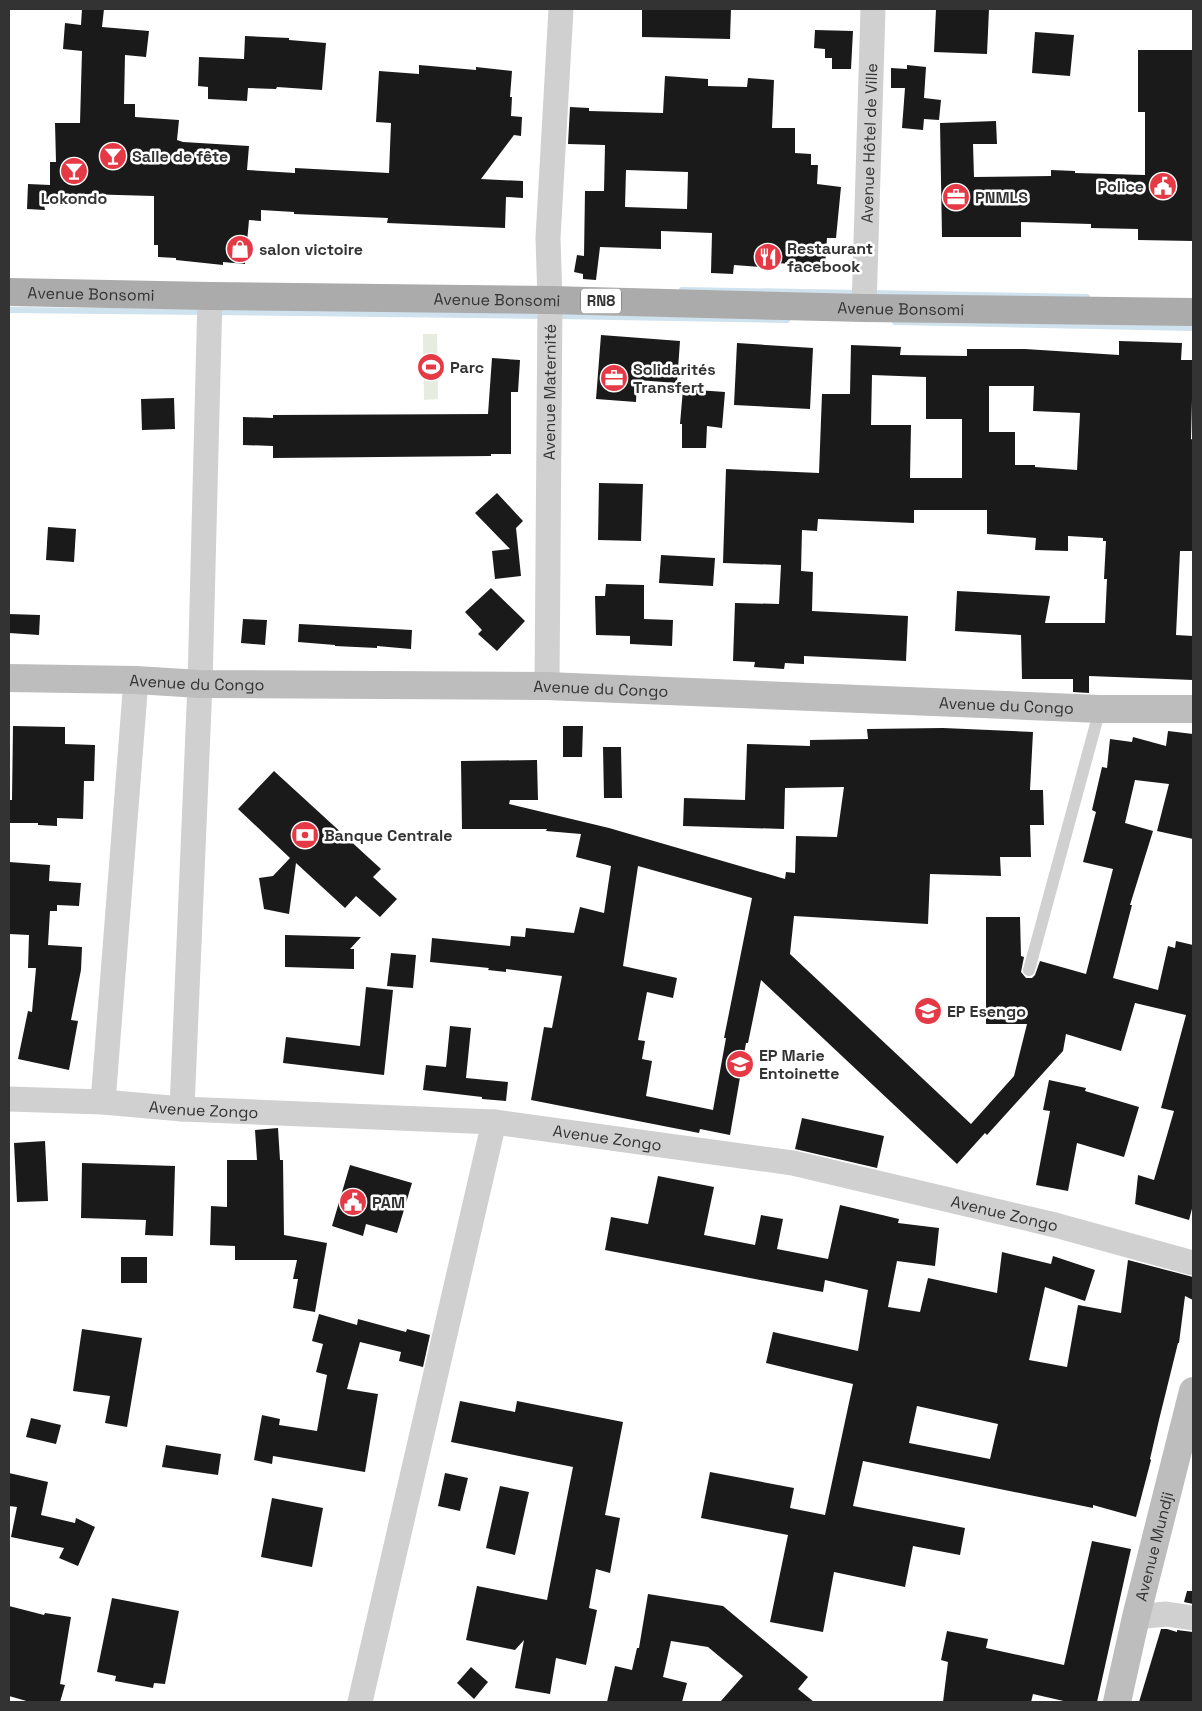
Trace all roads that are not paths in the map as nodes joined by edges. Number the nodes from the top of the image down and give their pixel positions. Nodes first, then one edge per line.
1 (560, 9) edge
2 (872, 9) edge
3 (9, 292) edge
4 (210, 296) junction
5 (550, 300) junction
6 (864, 308) junction
7 (1193, 312) edge
8 (9, 678) edge
9 (136, 680) junction
10 (200, 684) junction
11 (547, 686) junction
12 (1100, 709) junction
13 (1193, 709) edge
14 (1029, 970) dead end
15 (9, 1099) edge
16 (103, 1102) junction
17 (182, 1109) junction
18 (494, 1122) junction
19 (1193, 1262) edge
20 (1193, 1391) edge
21 (1136, 1617) junction
22 (1193, 1618) edge
23 (360, 1702) edge
24 (1117, 1702) edge

1 - 5 street, Avenue Maternité
2 - 6 street, Avenue Hôtel de Ville
3 - 4 main road, Avenue Bonsomi / RN8
4 - 5 main road, Avenue Bonsomi / RN8
4 - 10 street
5 - 6 main road, Avenue Bonsomi / RN8
5 - 11 street, Avenue Maternité
6 - 7 main road, Avenue Bonsomi / RN8
8 - 9 street, Avenue du Congo
9 - 10 street, Avenue du Congo
9 - 16 street
10 - 11 street, Avenue du Congo
10 - 17 street
11 - 12 street, Avenue du Congo
12 - 13 street, Avenue du Congo
12 - 14 lane
15 - 16 street, Avenue Zongo
16 - 17 street, Avenue Zongo
17 - 18 street, Avenue Zongo
18 - 19 street, Avenue Zongo
18 - 23 street
20 - 21 street, Avenue Mundji
21 - 22 street
21 - 24 street, Avenue Mundji

